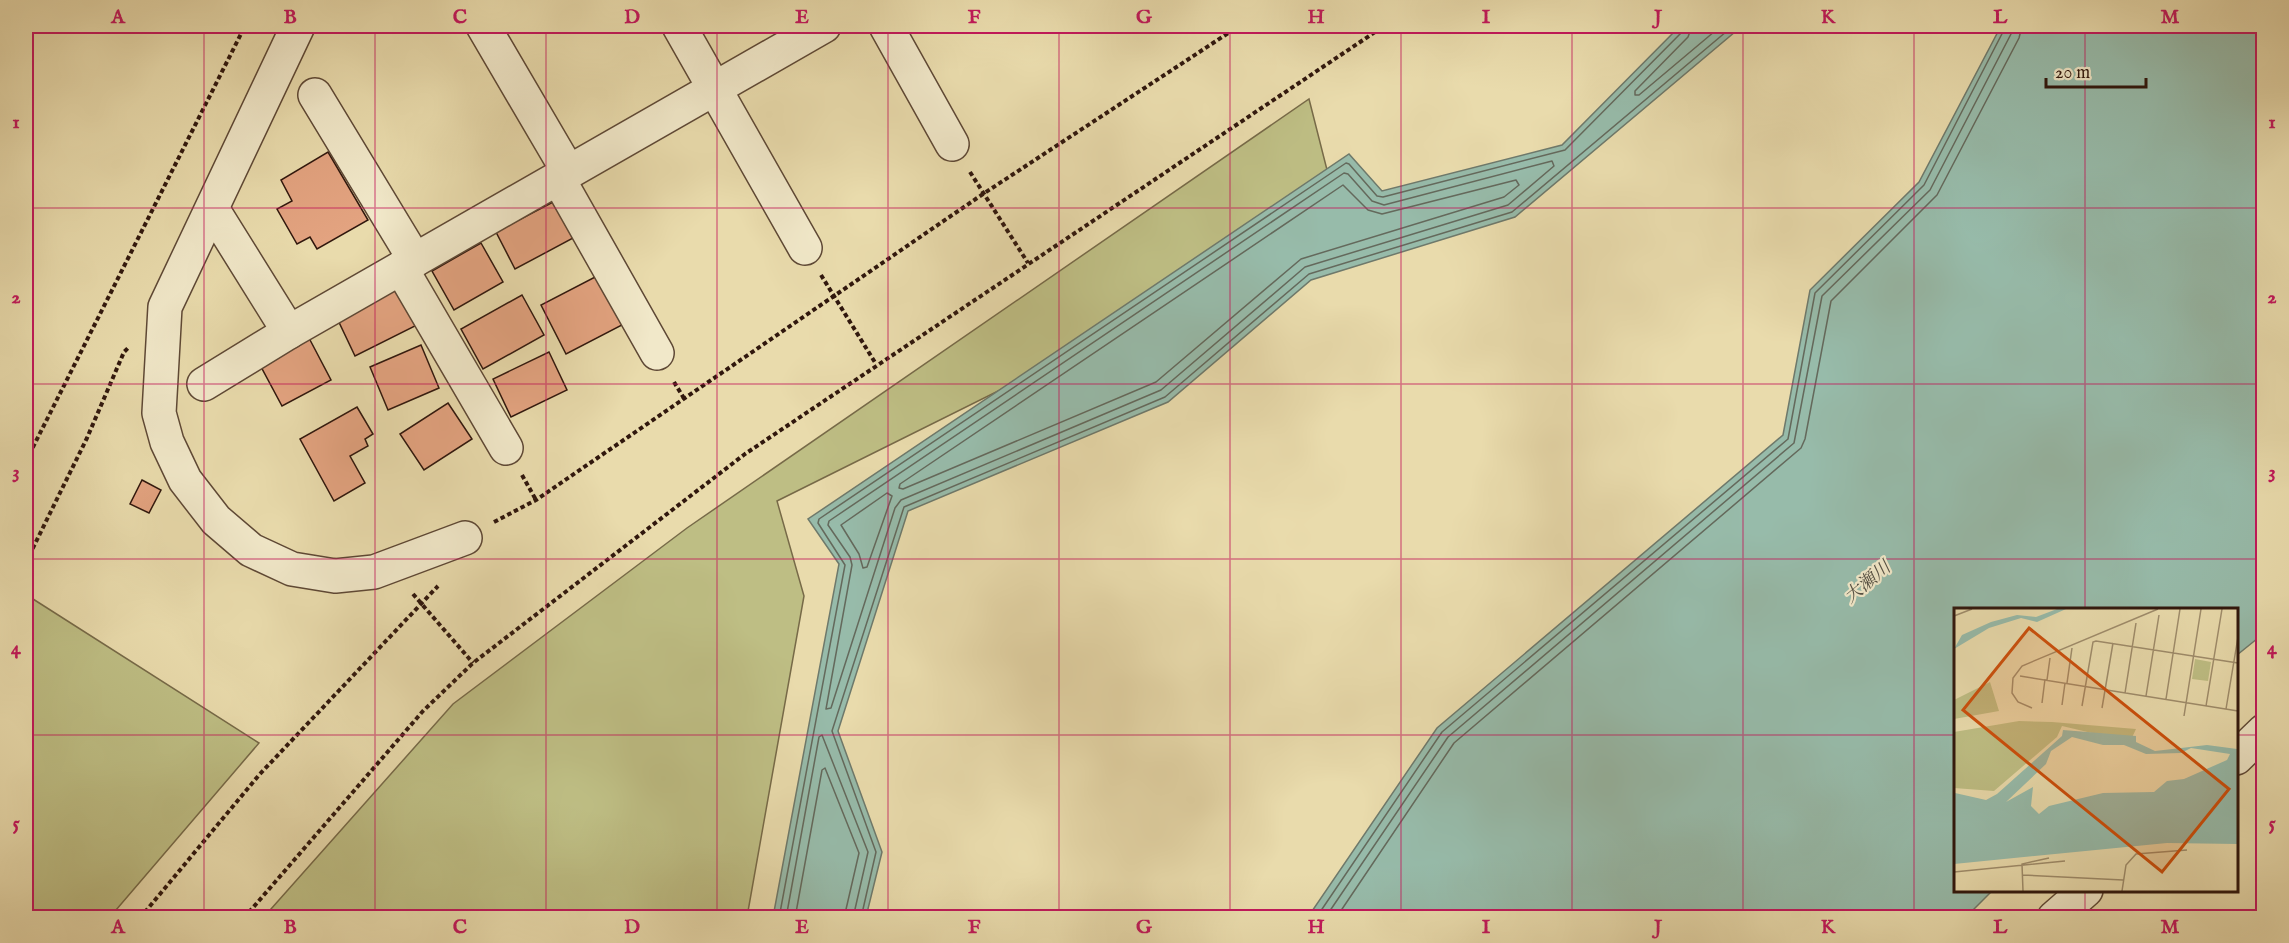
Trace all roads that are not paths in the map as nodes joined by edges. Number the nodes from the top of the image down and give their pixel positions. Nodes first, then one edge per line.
1 (298, 26) edge
2 (483, 26) edge
3 (679, 26) edge
4 (824, 26) edge
5 (886, 26) edge
6 (714, 88) junction
7 (315, 94) dead end
8 (952, 144) road end
9 (563, 175) junction
10 (213, 210) junction
11 (805, 248) road end
12 (408, 264) junction
13 (289, 332) junction
14 (657, 353) dead end
15 (204, 384) dead end
16 (506, 448) dead end
17 (480, 534) road end
18 (2264, 731) edge
19 (2238, 756) edge
20 (2085, 892) edge
21 (2054, 918) edge

1 - 10 street
2 - 9 street
3 - 6 street
4 - 6 street
5 - 8 street
6 - 9 street
6 - 11 street
7 - 12 street
9 - 12 street
9 - 14 street
10 - 13 street
10 - 17 street
12 - 13 street
12 - 16 street
13 - 15 street
18 - 19 street
20 - 21 street

